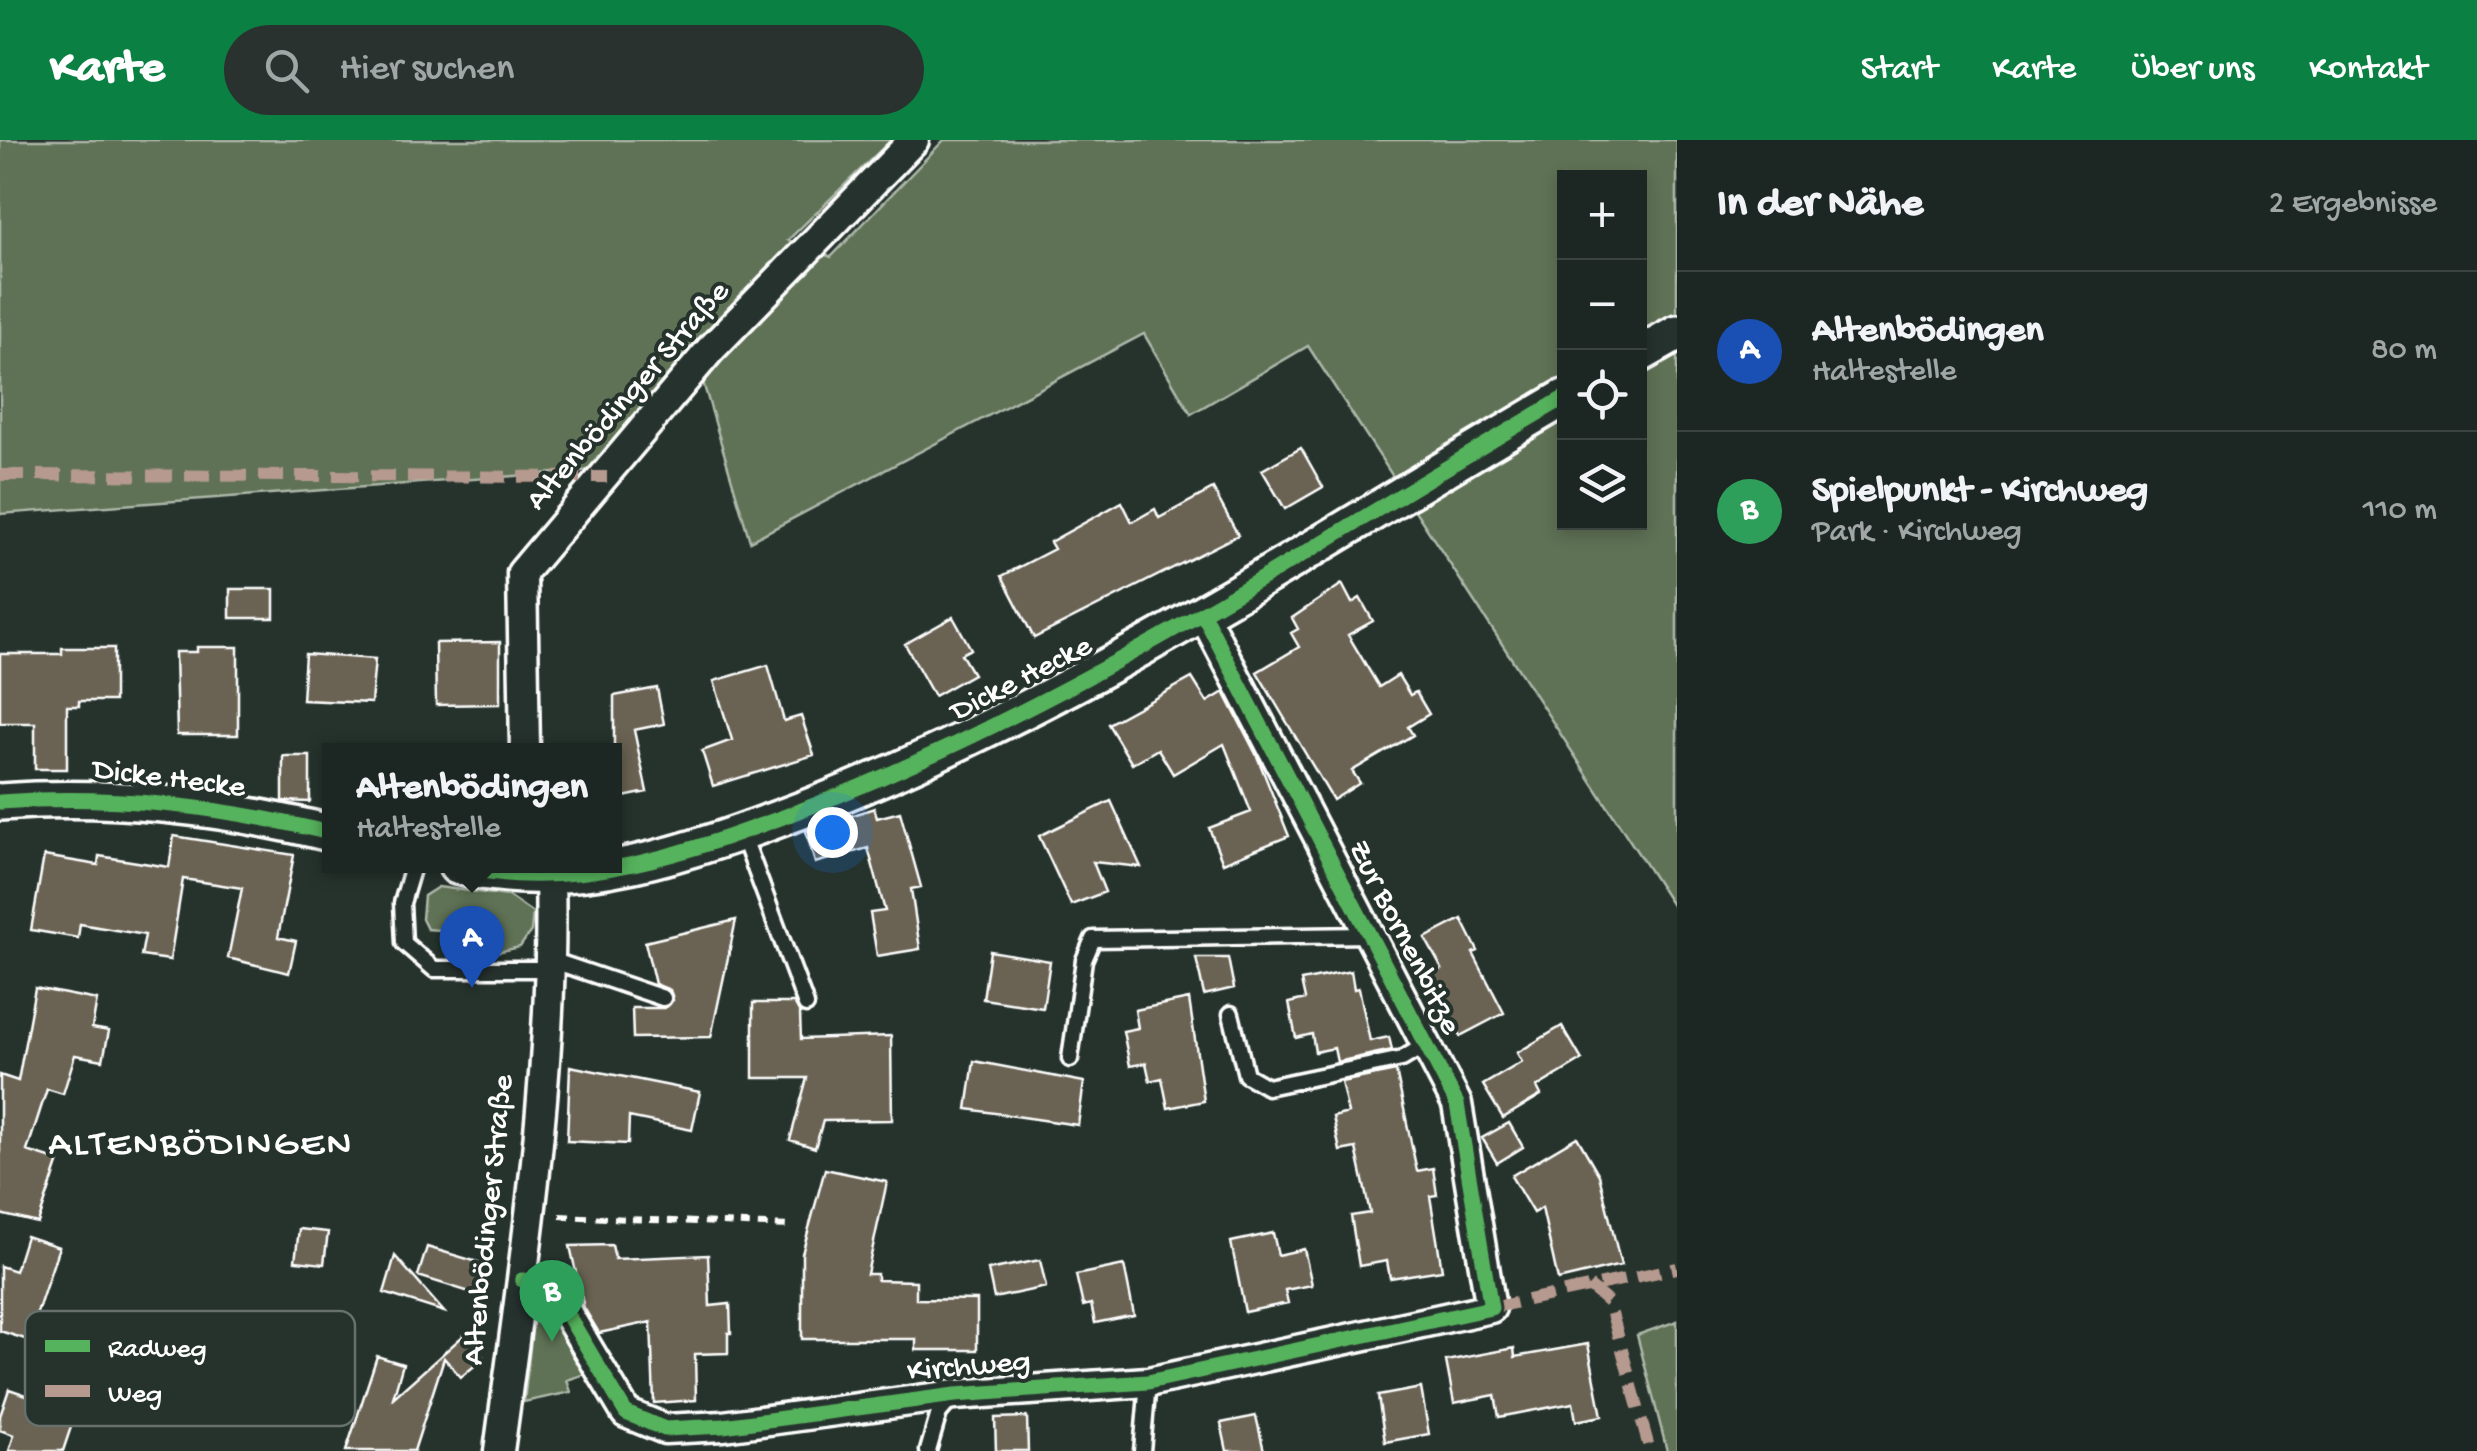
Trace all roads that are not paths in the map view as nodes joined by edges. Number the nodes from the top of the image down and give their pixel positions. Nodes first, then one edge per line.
1 (914, 140) edge
2 (1677, 333) edge
3 (1647, 350) edge
4 (1557, 402) edge
5 (1203, 614) junction
6 (525, 743) edge
7 (0, 802) edge
8 (322, 832) edge
9 (742, 832) junction
10 (622, 865) edge
11 (411, 873) edge
12 (535, 873) edge
13 (1372, 935) junction
14 (551, 964) junction
15 (663, 998) dead end
16 (806, 1005) dead end
17 (1231, 1014) dead end
18 (1427, 1044) junction
19 (1070, 1059) dead end
20 (522, 1280) junction
21 (1491, 1308) joint
22 (1148, 1382) junction
23 (955, 1395) junction
24 (499, 1451) edge
25 (928, 1451) edge
26 (1142, 1451) edge

1 - 6 street, Altenbödinger Straße
2 - 3 street
4 - 5 street, Dicke Hecke
5 - 9 street, Dicke Hecke
5 - 13 street, Zur Bornenbitze
7 - 8 street, Dicke Hecke
9 - 10 street, Dicke Hecke
9 - 16 lane
11 - 14 lane
12 - 14 street, Altenbödinger Straße
13 - 18 street, Zur Bornenbitze
13 - 19 lane, Zur Bornenbitze
14 - 15 lane
14 - 20 street, Altenbödinger Straße
17 - 18 lane, Zur Bornenbitze
18 - 21 street, Zur Bornenbitze
20 - 23 street, Kirchweg
20 - 24 street, Altenbödinger Straße
21 - 22 street, Kirchweg
22 - 23 street, Kirchweg
22 - 26 lane
23 - 25 lane

